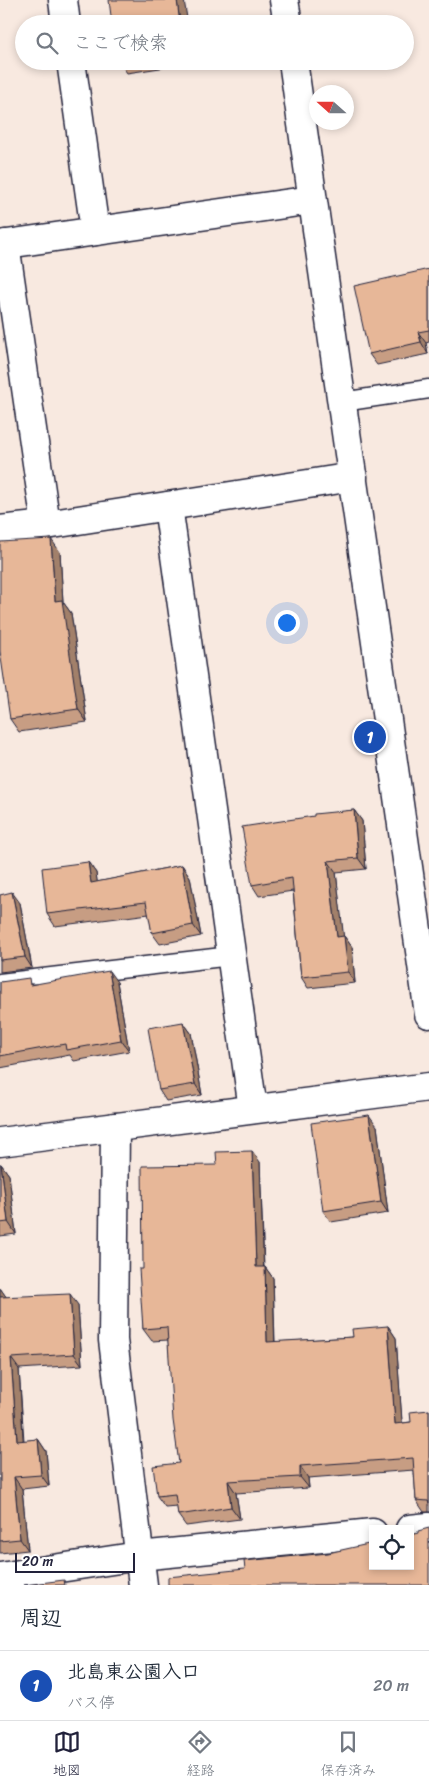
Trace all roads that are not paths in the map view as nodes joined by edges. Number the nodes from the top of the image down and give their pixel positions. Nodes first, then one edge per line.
1 (62, 0) edge
2 (284, 0) edge
3 (64, 15) edge
4 (286, 15) edge
5 (72, 70) edge
6 (294, 70) edge
7 (312, 200) junction
8 (95, 231) junction
9 (2, 244) edge
10 (429, 389) edge
11 (342, 402) junction
12 (353, 477) junction
13 (168, 506) junction
14 (46, 524) junction
15 (0, 530) edge
16 (231, 956) junction
17 (0, 983) edge
18 (429, 1014) edge
19 (429, 1087) edge
20 (253, 1109) junction
21 (115, 1127) junction
22 (0, 1142) edge
23 (429, 1527) edge
24 (414, 1529) edge
25 (369, 1533) edge
26 (139, 1556) junction
27 (0, 1577) edge
28 (143, 1585) edge

1 - 3 street
2 - 4 street
5 - 8 street
6 - 7 street
7 - 8 street
7 - 11 street
8 - 9 street
9 - 14 street
10 - 11 lane
11 - 12 street
12 - 13 street
12 - 18 street
13 - 14 street
13 - 16 street
14 - 15 street
16 - 17 lane
16 - 20 street
19 - 20 street
20 - 21 street
21 - 22 street
21 - 26 street
23 - 24 street
25 - 26 street
26 - 27 street
26 - 28 street

